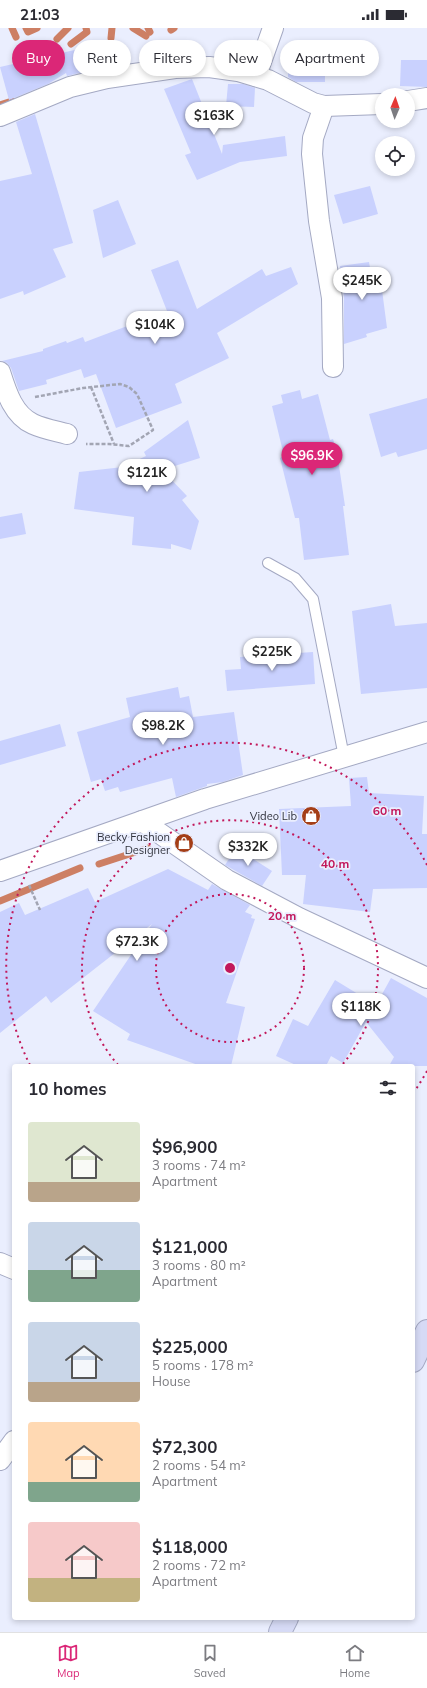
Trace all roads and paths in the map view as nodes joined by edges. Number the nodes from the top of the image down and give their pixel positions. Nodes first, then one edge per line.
1 (273, 28) edge
2 (269, 40) edge
3 (214, 68) edge
4 (256, 76) edge
5 (427, 98) edge
6 (415, 100) edge
7 (375, 104) edge
8 (324, 106) junction
9 (0, 116) edge
10 (334, 367) dead end
11 (0, 372) edge
12 (91, 387) junction
13 (11, 401) junction
14 (67, 434) joint
15 (114, 444) junction
16 (268, 563) dead end
17 (427, 732) edge
18 (344, 757) junction
19 (142, 821) junction
20 (2, 869) edge
21 (28, 882) dead end
22 (40, 910) dead end
23 (427, 978) edge
24 (0, 1263) edge
25 (12, 1268) edge
26 (427, 1331) edge
27 (415, 1357) edge
28 (12, 1444) edge
29 (0, 1460) edge
30 (286, 1620) edge
31 (280, 1632) edge

1 - 2 street
3 - 9 street
4 - 8 street
5 - 6 street
7 - 8 street
8 - 10 street
11 - 13 street
12 - 13 path
12 - 15 path
12 - 15 path
13 - 14 street
14 - 15 path
16 - 18 lane
17 - 18 street
18 - 19 street
19 - 20 street
19 - 23 street
21 - 22 path
24 - 25 street
26 - 27 main road
28 - 29 street
30 - 31 main road

